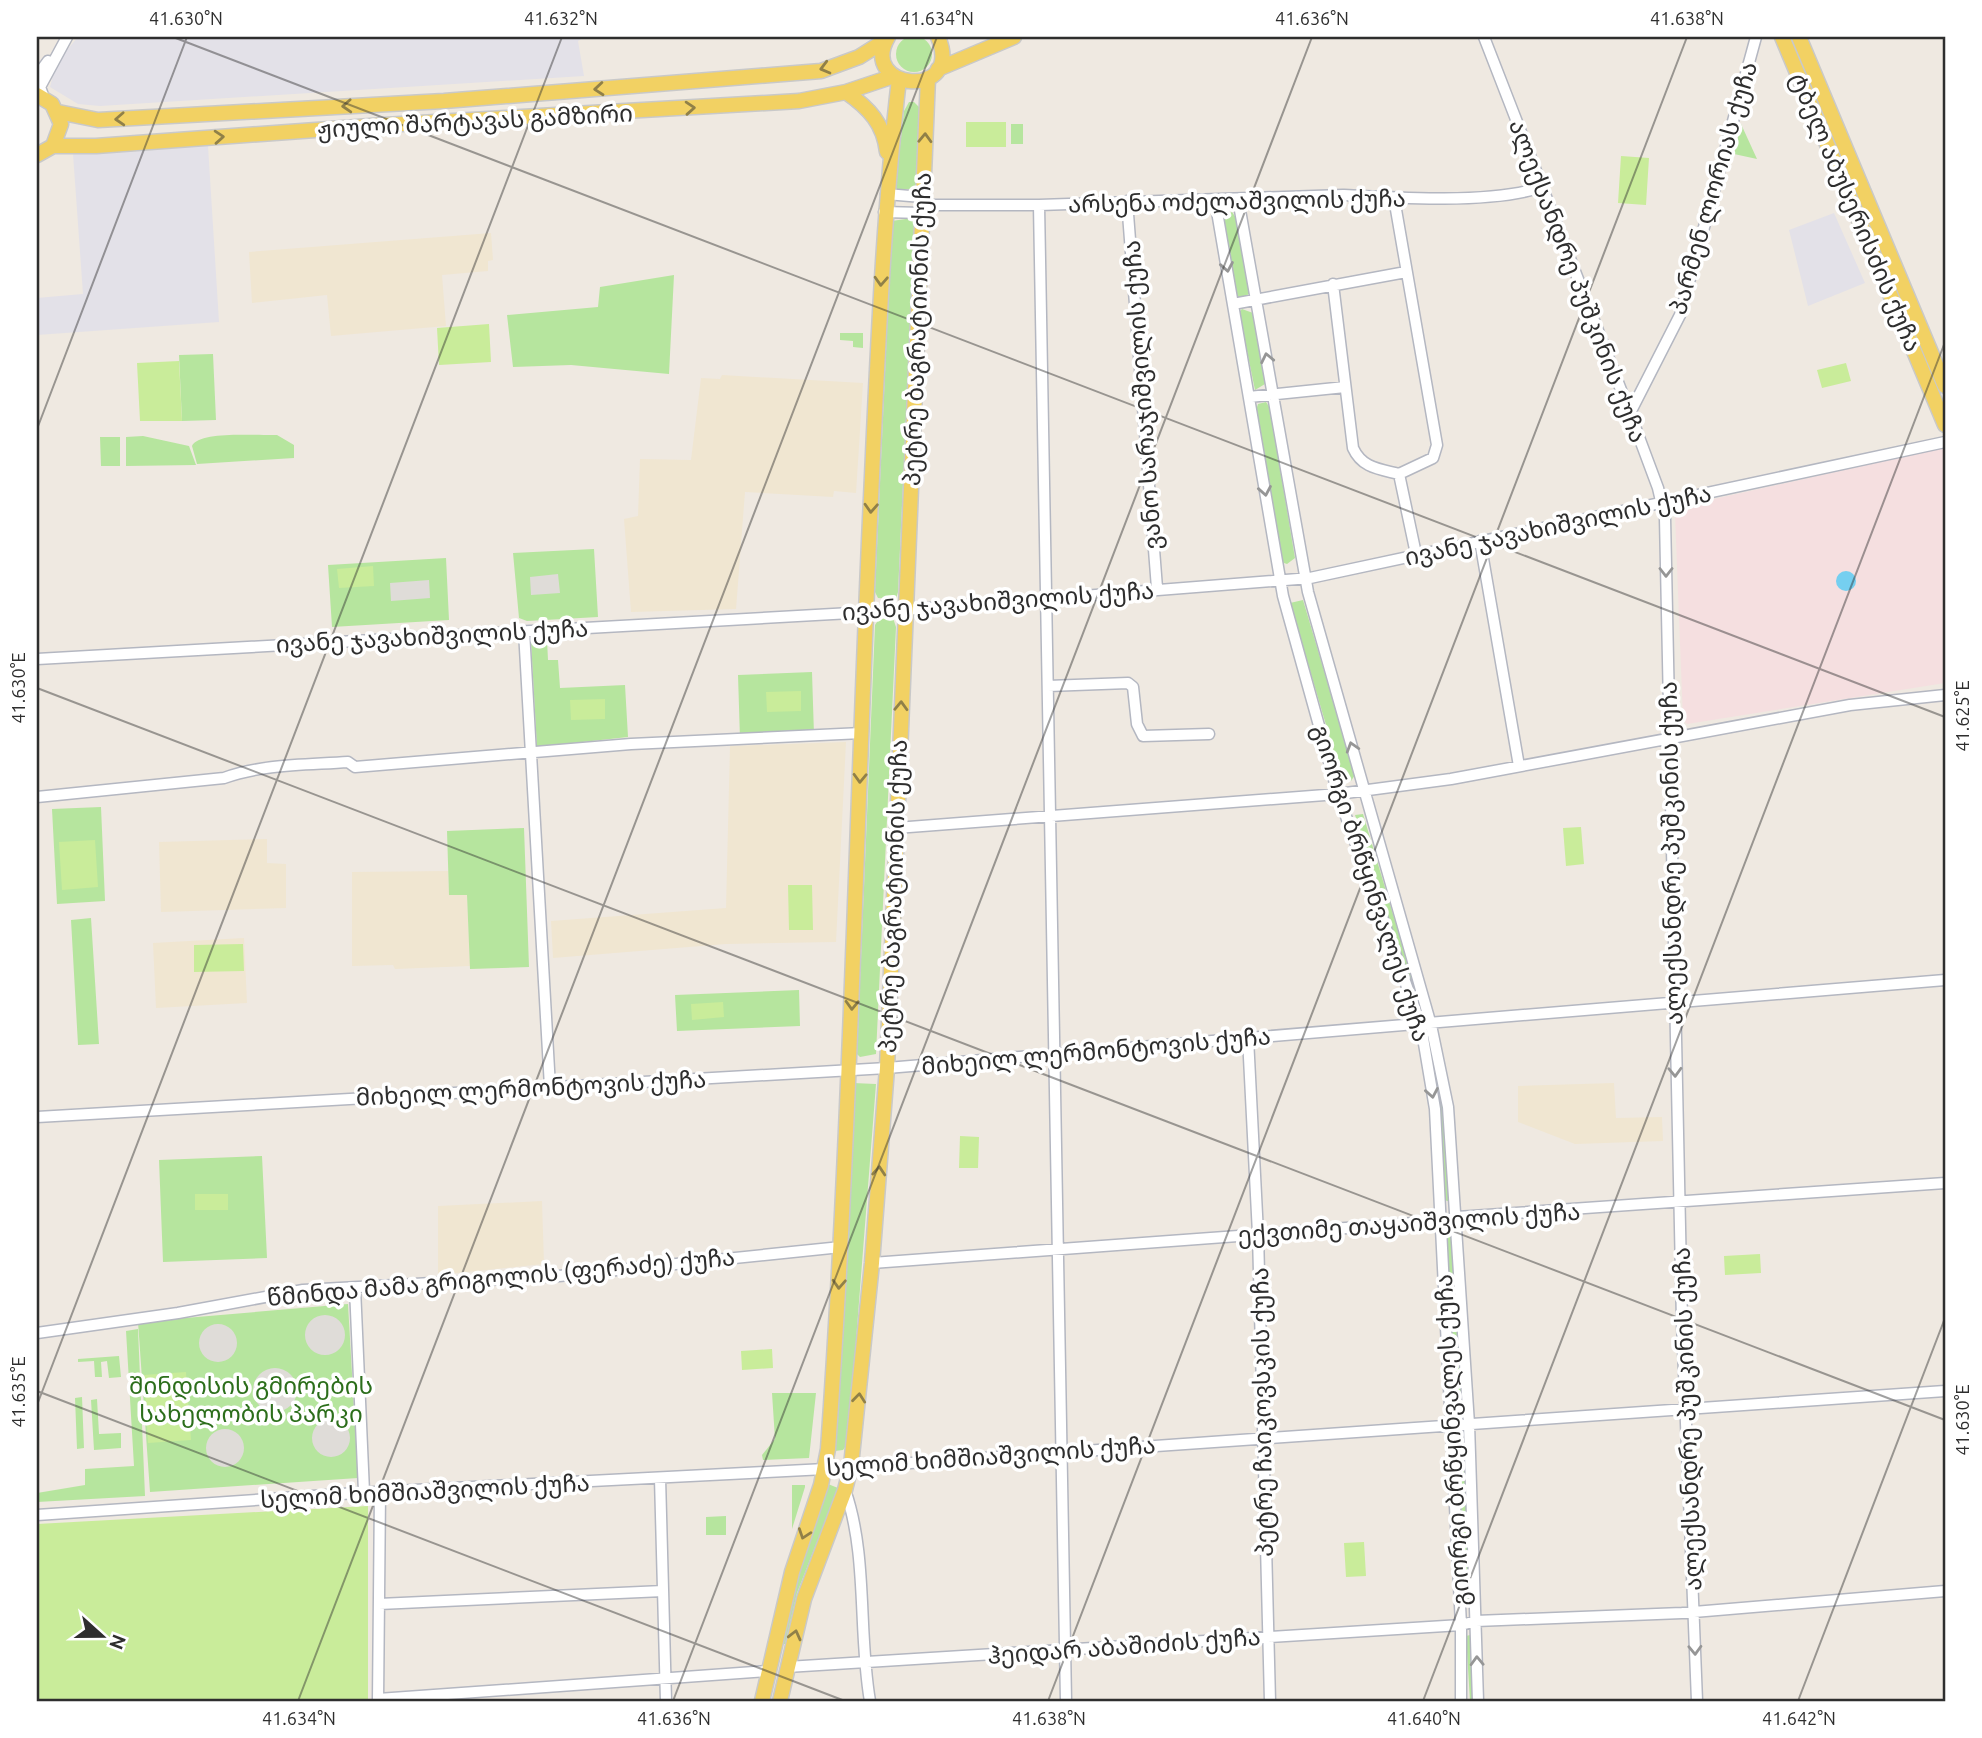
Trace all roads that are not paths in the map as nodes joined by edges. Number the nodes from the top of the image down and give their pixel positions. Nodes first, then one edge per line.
1 (938, 37) edge
2 (1014, 37) edge
3 (1484, 37) edge
4 (1756, 37) edge
5 (1782, 37) edge
6 (1800, 37) edge
7 (887, 38) edge
8 (933, 74) junction
9 (37, 76) edge
10 (896, 77) junction
11 (846, 92) junction
12 (41, 96) edge
13 (58, 112) junction
14 (53, 146) junction
15 (37, 155) edge
16 (889, 170) junction
17 (1541, 187) junction
18 (886, 194) junction
19 (1394, 198) junction
20 (1238, 199) junction
21 (1215, 200) junction
22 (1127, 201) junction
23 (925, 205) junction
24 (1039, 205) junction
25 (884, 212) junction
26 (1406, 272) junction
27 (1334, 284) junction
28 (1255, 301) junction
29 (1233, 304) junction
30 (1945, 386) edge
31 (1345, 387) junction
32 (1274, 395) junction
33 (1249, 397) junction
34 (1630, 413) junction
35 (1945, 425) edge
36 (1945, 442) edge
37 (1399, 474) junction
38 (1662, 504) junction
39 (1480, 541) junction
40 (1416, 554) junction
41 (1305, 579) junction
42 (1280, 581) junction
43 (1157, 589) junction
44 (1046, 599) junction
45 (904, 610) junction
46 (866, 612) junction
47 (524, 631) junction
48 (37, 659) edge
49 (1048, 686) junction
50 (1945, 695) edge
51 (862, 733) junction
52 (1209, 734) dead end
53 (1670, 740) junction
54 (532, 754) junction
55 (1519, 766) junction
56 (1365, 791) junction
57 (1338, 794) junction
58 (37, 797) edge
59 (1050, 814) junction
60 (896, 828) junction
61 (1945, 980) edge
62 (1673, 1004) junction
63 (1426, 1025) junction
64 (1248, 1038) junction
65 (1054, 1054) junction
66 (887, 1068) junction
67 (850, 1069) junction
68 (550, 1087) junction
69 (37, 1116) edge
70 (1945, 1183) edge
71 (1679, 1203) junction
72 (1457, 1217) junction
73 (1441, 1221) junction
74 (1258, 1234) junction
75 (841, 1247) junction
76 (1058, 1250) junction
77 (872, 1263) junction
78 (355, 1288) junction
79 (37, 1333) edge
80 (1945, 1391) edge
81 (1685, 1410) junction
82 (1452, 1424) junction
83 (1469, 1424) junction
84 (1264, 1437) junction
85 (1062, 1451) junction
86 (851, 1465) junction
87 (825, 1469) junction
88 (660, 1478) junction
89 (845, 1490) junction
90 (364, 1492) junction
91 (380, 1492) junction
92 (37, 1515) edge
93 (663, 1591) junction
94 (1945, 1591) edge
95 (379, 1604) junction
96 (1694, 1612) junction
97 (1476, 1621) junction
98 (1461, 1625) junction
99 (1267, 1637) junction
100 (1065, 1650) junction
101 (863, 1662) junction
102 (787, 1667) junction
103 (768, 1671) junction
104 (666, 1678) junction
105 (378, 1700) edge
106 (666, 1701) edge
107 (762, 1701) edge
108 (780, 1701) edge
109 (870, 1701) edge
110 (1066, 1701) edge
111 (1270, 1701) edge
112 (1461, 1701) edge
113 (1478, 1701) edge
114 (1697, 1701) edge

1 - 8 main road, პეტრე ბაგრატიონის ქუჩა
2 - 8 main road
3 - 17 street, ალექსანდრე პუშკინის ქუჩა
4 - 34 street, პარმენ ლორიას ქუჩა
5 - 35 main road, ტბელ აბუსერისძის ქუჩა
6 - 30 main road, ტბელ აბუსერისძის ქუჩა
7 - 10 main road
7 -> 13 main road, ჟიული შარტავას გამზირი
8 - 10 main road, ჟიული შარტავას გამზირი
23 -> 8 main road, პეტრე ბაგრატიონის ქუჩა
9 - 12 street
10 - 11 main road, ჟიული შარტავას გამზირი
10 - 16 main road, პეტრე ბაგრატიონის ქუჩა
14 -> 11 main road, ჟიული შარტავას გამზირი
11 - 16 main road
12 - 13 main road
13 - 14 main road
14 - 15 main road
16 - 18 main road, პეტრე ბაგრატიონის ქუჩა
17 - 19 street, არსენა ოძელაშვილის ქუჩა
17 - 34 street, ალექსანდრე პუშკინის ქუჩა
18 - 23 street
18 - 25 main road, პეტრე ბაგრატიონის ქუჩა
19 - 20 street, არსენა ოძელაშვილის ქუჩა
19 - 26 street
20 - 21 street, არსენა ოძელაშვილის ქუჩა
20 - 28 street, გიორგი ბრწყინვალეს ქუჩა
21 - 22 street, არსენა ოძელაშვილის ქუჩა
21 -> 29 street, გიორგი ბრწყინვალეს ქუჩა
22 - 24 street, არსენა ოძელაშვილის ქუჩა
22 - 43 street, ვანო სარაჯიშვილის ქუჩა
23 - 24 street, არსენა ოძელაშვილის ქუჩა
23 - 25 street
23 - 45 main road, პეტრე ბაგრატიონის ქუჩა
24 - 44 street
25 -> 46 main road, პეტრე ბაგრატიონის ქუჩა
26 - 27 street
26 - 37 street
27 - 28 street
27 - 31 street
28 - 29 street
32 -> 28 street, გიორგი ბრწყინვალეს ქუჩა
29 - 33 street, გიორგი ბრწყინვალეს ქუჩა
31 - 32 street
31 - 37 street
32 - 33 street
32 - 41 street, გიორგი ბრწყინვალეს ქუჩა
33 -> 42 street, გიორგი ბრწყინვალეს ქუჩა
34 - 38 street, ალექსანდრე პუშკინის ქუჩა
36 - 38 street, ივანე ჯავახიშვილის ქუჩა
37 - 40 street
38 - 39 street, ივანე ჯავახიშვილის ქუჩა
38 -> 53 street, ალექსანდრე პუშკინის ქუჩა
39 - 40 street, ივანე ჯავახიშვილის ქუჩა
39 - 55 street
40 - 41 street, ივანე ჯავახიშვილის ქუჩა
41 - 42 street, ივანე ჯავახიშვილის ქუჩა
56 -> 41 street, გიორგი ბრწყინვალეს ქუჩა
42 - 43 street, ივანე ჯავახიშვილის ქუჩა
42 - 57 street, გიორგი ბრწყინვალეს ქუჩა
43 - 44 street, ივანე ჯავახიშვილის ქუჩა
44 - 45 street, ივანე ჯავახიშვილის ქუჩა
44 - 49 street
45 - 46 street, ივანე ჯავახიშვილის ქუჩა
60 -> 45 main road, პეტრე ბაგრატიონის ქუჩა
46 - 47 street, ივანე ჯავახიშვილის ქუჩა
46 - 51 main road, პეტრე ბაგრატიონის ქუჩა
47 - 48 street, ივანე ჯავახიშვილის ქუჩა
47 - 54 street
49 - 52 street
49 - 59 street
50 - 53 street
51 - 54 street
51 -> 67 main road, პეტრე ბაგრატიონის ქუჩა
53 - 55 street
53 - 62 street, ალექსანდრე პუშკინის ქუჩა
54 - 58 street
54 - 68 street
55 - 56 street
56 - 57 street
56 - 63 street, გიორგი ბრწყინვალეს ქუჩა
57 - 59 street
57 - 63 street, გიორგი ბრწყინვალეს ქუჩა
59 - 60 street
59 - 65 street
60 - 66 main road, პეტრე ბაგრატიონის ქუჩა
61 - 62 street, მიხეილ ლერმონტოვის ქუჩა
62 - 63 street, მიხეილ ლერმონტოვის ქუჩა
62 -> 71 street, ალექსანდრე პუშკინის ქუჩა
63 - 64 street, მიხეილ ლერმონტოვის ქუჩა
63 - 72 street, გიორგი ბრწყინვალეს ქუჩა
63 -> 73 street, გიორგი ბრწყინვალეს ქუჩა
64 - 65 street, მიხეილ ლერმონტოვის ქუჩა
64 - 74 street, პეტრე ჩაიკოვსკის ქუჩა
65 - 66 street, მიხეილ ლერმონტოვის ქუჩა
65 - 76 street
66 - 67 street, მიხეილ ლერმონტოვის ქუჩა
77 -> 66 main road, პეტრე ბაგრატიონის ქუჩა
67 - 68 street, მიხეილ ლერმონტოვის ქუჩა
67 - 75 main road, პეტრე ბაგრატიონის ქუჩა
68 - 69 street, მიხეილ ლერმონტოვის ქუჩა
70 - 71 street, ექვთიმე თაყაიშვილის ქუჩა
71 - 72 street, ექვთიმე თაყაიშვილის ქუჩა
71 - 81 street, ალექსანდრე პუშკინის ქუჩა
72 - 73 street, ექვთიმე თაყაიშვილის ქუჩა
72 - 83 street, გიორგი ბრწყინვალეს ქუჩა
73 - 74 street, ექვთიმე თაყაიშვილის ქუჩა
73 - 82 street, გიორგი ბრწყინვალეს ქუჩა
74 - 76 street, ექვთიმე თაყაიშვილის ქუჩა
74 - 84 street, პეტრე ჩაიკოვსკის ქუჩა
75 - 78 street, წმინდა მამა გრიგოლის (ფერაძე) ქუჩა
75 -> 87 main road, პეტრე ბაგრატიონის ქუჩა
76 - 77 street, ექვთიმე თაყაიშვილის ქუჩა
76 - 85 street
86 -> 77 main road, პეტრე ბაგრატიონის ქუჩა
78 - 79 street, წმინდა მამა გრიგოლის (ფერაძე) ქუჩა
78 - 90 street
80 - 81 street, სელიმ ხიმშიაშვილის ქუჩა
81 - 83 street, სელიმ ხიმშიაშვილის ქუჩა
81 - 96 street, ალექსანდრე პუშკინის ქუჩა
82 - 83 street, სელიმ ხიმშიაშვილის ქუჩა
82 - 84 street, სელიმ ხიმშიაშვილის ქუჩა
82 - 98 street, გიორგი ბრწყინვალეს ქუჩა
83 - 97 street, გიორგი ბრწყინვალეს ქუჩა
84 - 85 street, სელიმ ხიმშიაშვილის ქუჩა
84 - 99 street, პეტრე ჩაიკოვსკის ქუჩა
85 - 86 street, სელიმ ხიმშიაშვილის ქუჩა
85 - 100 street
86 - 87 street, სელიმ ხიმშიაშვილის ქუჩა
86 - 89 main road, პეტრე ბაგრატიონის ქუჩა
87 - 88 street, სელიმ ხიმშიაშვილის ქუჩა
87 -> 103 main road, პეტრე ბაგრატიონის ქუჩა
88 - 91 street, სელიმ ხიმშიაშვილის ქუჩა
88 - 93 street
89 - 101 street
102 -> 89 main road, პეტრე ბაგრატიონის ქუჩა
90 - 91 street, სელიმ ხიმშიაშვილის ქუჩა
90 - 92 street, სელიმ ხიმშიაშვილის ქუჩა
91 - 95 street
93 - 95 street
93 - 104 street
94 - 96 street
95 - 105 street
96 - 97 street
96 -> 114 street, ალექსანდრე პუშკინის ქუჩა
97 - 98 street, ჰეიდარ აბაშიძის ქუჩა
113 -> 97 street, გიორგი ბრწყინვალეს ქუჩა
98 - 99 street, ჰეიდარ აბაშიძის ქუჩა
98 - 112 street, გიორგი ბრწყინვალეს ქუჩა
99 - 100 street, ჰეიდარ აბაშიძის ქუჩა
99 - 111 street, პეტრე ჩაიკოვსკის ქუჩა
100 - 101 street, ჰეიდარ აბაშიძის ქუჩა
100 - 110 street
101 - 102 street, ჰეიდარ აბაშიძის ქუჩა
101 - 109 street
102 - 108 main road, პეტრე ბაგრატიონის ქუჩა
103 - 104 street
103 - 107 main road, პეტრე ბაგრატიონის ქუჩა
104 - 105 street
104 - 106 street

